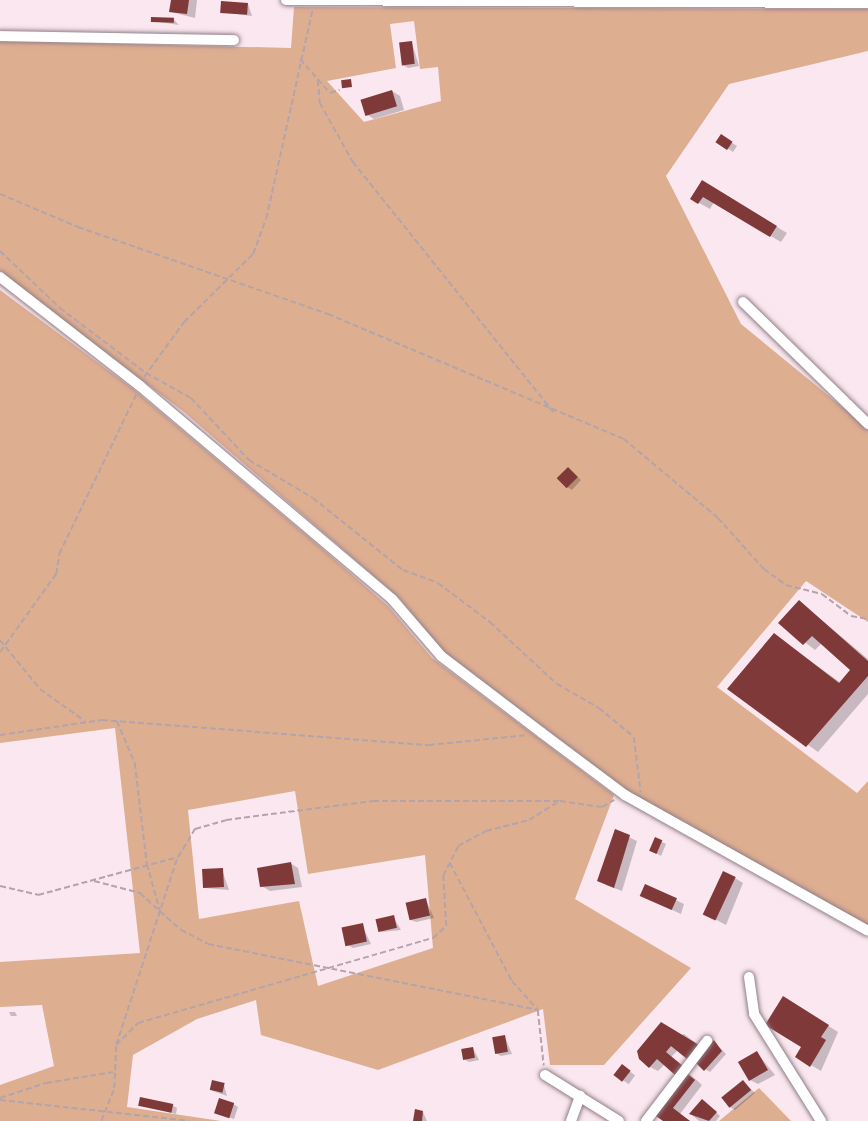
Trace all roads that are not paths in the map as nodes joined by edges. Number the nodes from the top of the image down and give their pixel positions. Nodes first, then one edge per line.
1 (286, 0) edge
2 (313, 1) edge
3 (426, 1) edge
4 (555, 2) edge
5 (868, 3) edge
6 (0, 36) edge
7 (234, 40) dead end
8 (0, 277) edge
9 (743, 302) dead end
10 (868, 424) edge
11 (868, 931) edge
12 (748, 977) dead end
13 (707, 1041) dead end
14 (545, 1075) road end
15 (580, 1096) junction
16 (571, 1121) edge
17 (619, 1121) edge
18 (646, 1121) edge
19 (821, 1121) edge

1 - 2 street
2 - 3 street
3 - 4 street
4 - 5 street
6 - 7 street
8 - 11 street
9 - 10 street
12 - 19 street
13 - 18 street
14 - 15 street
15 - 16 street
15 - 17 street

